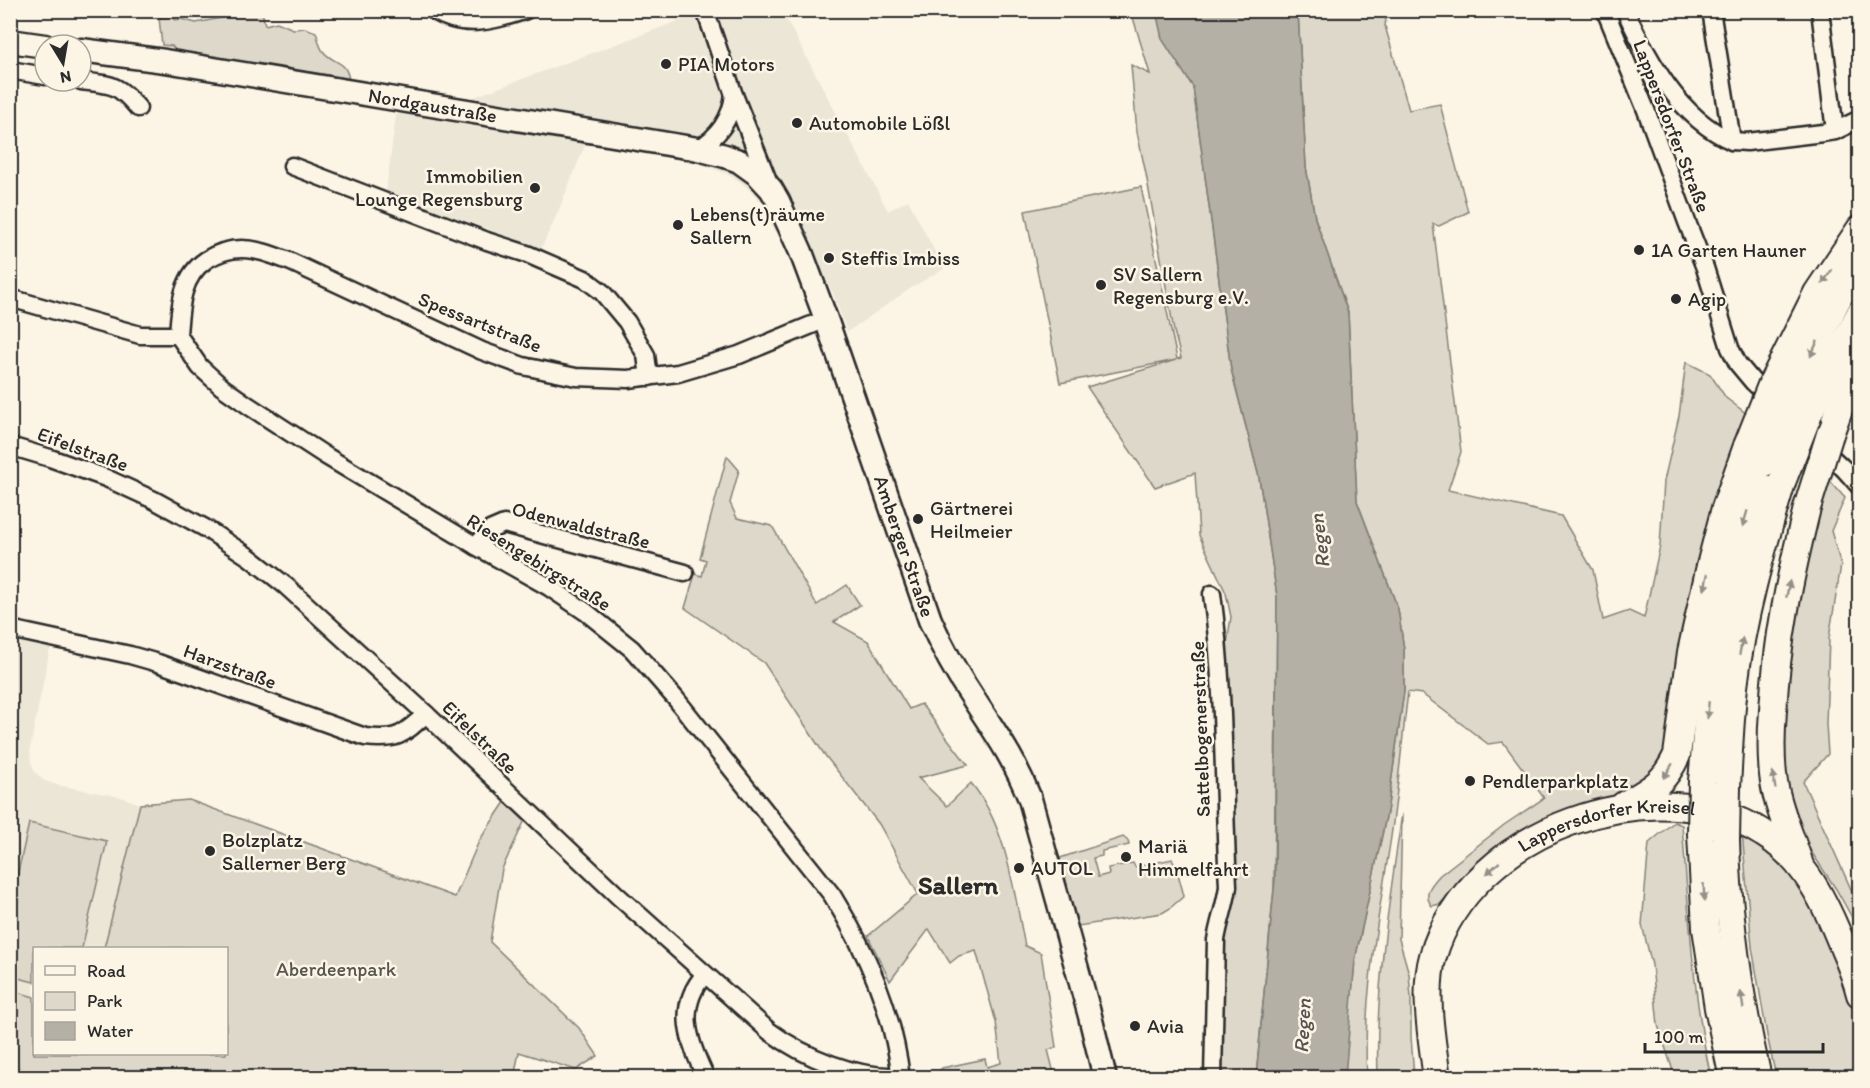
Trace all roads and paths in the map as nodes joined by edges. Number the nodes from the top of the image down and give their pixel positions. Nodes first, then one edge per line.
1 (434, 10) edge
2 (526, 10) edge
3 (705, 10) edge
4 (1605, 10) edge
5 (1625, 10) edge
6 (1711, 10) edge
7 (1820, 10) edge
8 (10, 41) edge
9 (33, 44) edge
10 (93, 52) edge
11 (10, 70) edge
12 (33, 74) edge
13 (93, 83) edge
14 (734, 95) junction
15 (138, 108) dead end
16 (1860, 119) edge
17 (1834, 130) junction
18 (1732, 141) junction
19 (698, 149) junction
20 (292, 166) dead end
21 (771, 189) junction
22 (1860, 229) edge
23 (1860, 260) edge
24 (10, 298) edge
25 (1860, 313) edge
26 (826, 319) junction
27 (178, 335) junction
28 (1860, 358) edge
29 (649, 377) junction
30 (1791, 398) junction
31 (10, 446) edge
32 (1756, 455) junction
33 (1860, 488) edge
34 (476, 546) junction
35 (685, 573) dead end
36 (1212, 594) dead end
37 (10, 629) edge
38 (426, 714) junction
39 (1620, 808) junction
40 (1788, 828) junction
41 (1713, 837) junction
42 (1802, 867) junction
43 (1860, 954) edge
44 (705, 974) junction
45 (1859, 986) edge
46 (1430, 1025) junction
47 (706, 1077) edge
48 (901, 1077) edge
49 (1105, 1077) edge
50 (1213, 1077) edge
51 (1428, 1077) edge
52 (1437, 1077) edge
53 (1733, 1077) edge
54 (1758, 1077) edge

1 - 2 street
3 - 14 street, Amberger Straße
4 - 33 street, Lappersdorfer Straße
5 - 18 street
6 - 18 street
7 - 17 street
8 - 9 main road
10 - 19 main road, Nordgaustraße
11 - 12 street
13 - 15 street
14 - 19 street
14 - 21 street, Amberger Straße
16 - 17 street
17 - 18 street
19 - 21 main road, Nordgaustraße
20 - 29 street
21 - 26 main road, Amberger Straße
22 -> 30 highway
23 -> 30 highway
24 - 27 street
25 - 30 highway
26 - 29 street, Spessartstraße
26 - 49 main road, Amberger Straße
27 - 29 street, Spessartstraße
27 - 34 street, Riesengebirgstraße
40 -> 28 highway, bridge
30 - 32 highway, bridge
41 -> 30 highway, bridge
31 - 38 street, Eifelstraße
32 -> 39 highway
32 -> 41 highway, bridge
34 - 35 street, Odenwaldstraße
34 - 48 street, Riesengebirgstraße
36 - 50 street, Sattelbogenerstraße
37 - 38 street, Harzstraße
38 - 44 street, Eifelstraße
39 - 42 highway, Lappersdorfer Kreisel
39 -> 46 highway, Lappersdorfer Kreisel
40 - 42 highway
40 - 43 highway
41 -> 53 highway
54 -> 41 highway
42 - 45 highway, Lappersdorfer Kreisel
44 - 47 street
44 - 48 street, Eifelstraße
46 - 51 highway
46 - 52 highway, Lappersdorfer Kreisel

